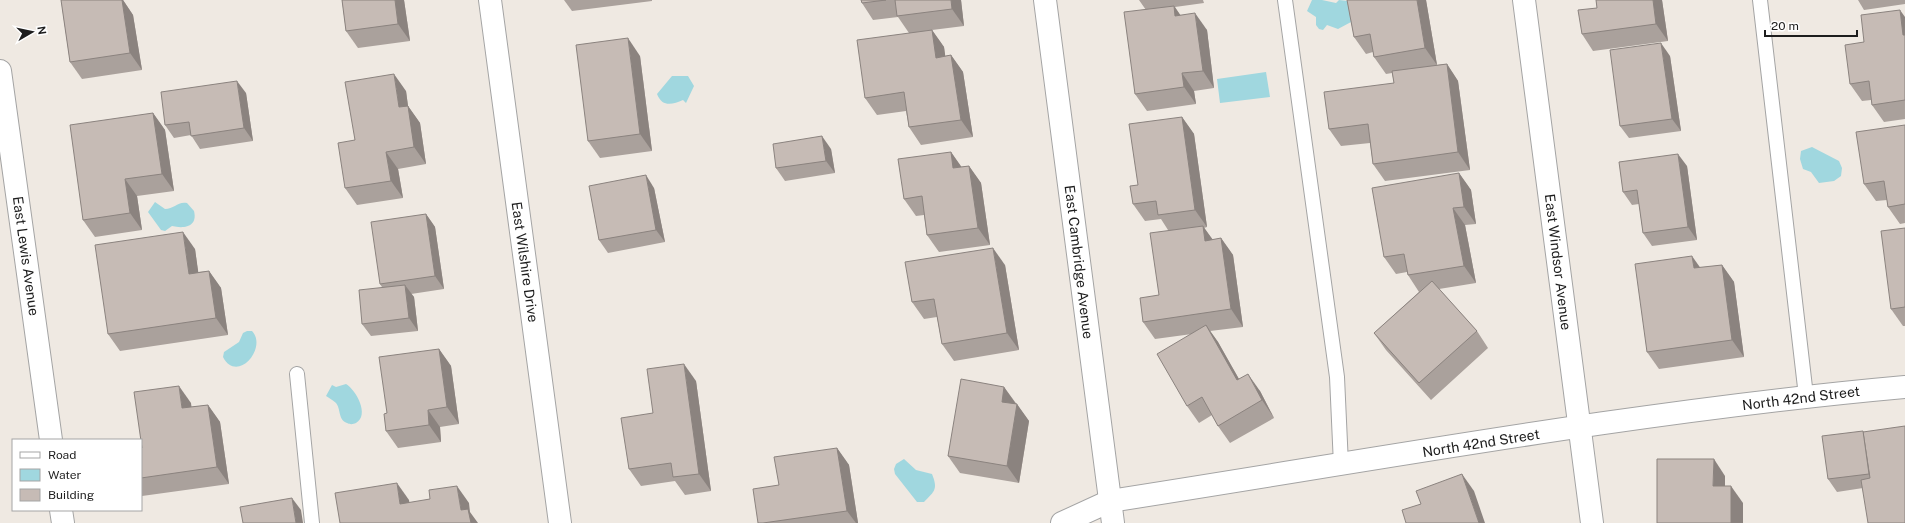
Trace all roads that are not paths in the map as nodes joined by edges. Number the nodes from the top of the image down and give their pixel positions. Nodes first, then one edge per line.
1 (490, 0) edge
2 (1045, 0) edge
3 (1285, 0) edge
4 (1524, 0) edge
5 (1760, 0) edge
6 (0, 71) edge
7 (296, 374) dead end
8 (1905, 387) edge
9 (1806, 396) junction
10 (1579, 427) junction
11 (51, 439) edge
12 (1340, 465) junction
13 (1110, 501) junction
14 (61, 511) edge
15 (63, 523) edge
16 (312, 523) edge
17 (560, 523) edge
18 (1062, 523) edge
19 (1113, 523) edge
20 (1592, 523) edge

1 - 17 street, East Wilshire Drive
2 - 13 street, East Cambridge Avenue
3 - 12 lane
4 - 10 street, East Windsor Avenue
5 - 9 lane
6 - 11 street, East Lewis Avenue
7 - 16 lane
8 - 9 street, North 42nd Street
9 - 10 street, North 42nd Street
10 - 12 street, North 42nd Street
10 - 20 street, East Windsor Avenue
12 - 13 street, North 42nd Street
13 - 18 street, North 42nd Street
13 - 19 street, East Cambridge Avenue
14 - 15 street

